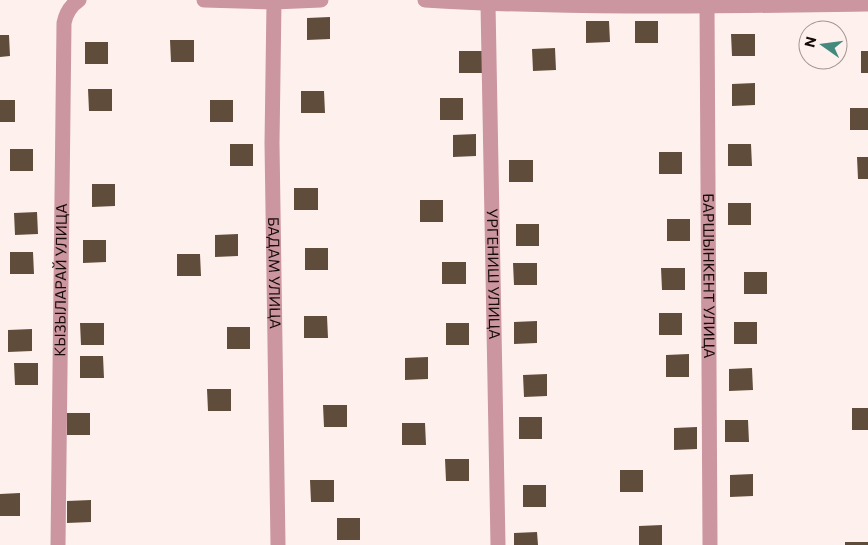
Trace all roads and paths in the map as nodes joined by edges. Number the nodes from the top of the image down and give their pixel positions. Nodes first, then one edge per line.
1 (79, 0) edge
2 (204, 0) edge
3 (321, 0) edge
4 (425, 0) edge
5 (274, 2) junction
6 (488, 4) junction
7 (868, 4) edge
8 (707, 6) junction
9 (58, 545) edge
10 (278, 545) edge
11 (498, 545) edge
12 (710, 545) edge

1 - 9 street, КЫЗЫЛАРАЙ УЛИЦА
2 - 5 street
3 - 5 street
4 - 6 street
5 - 10 street, БАДАМ УЛИЦА
6 - 8 street
6 - 11 street, УРГЕНИШ УЛИЦА
7 - 8 street
8 - 12 street, БАРШЫНКЕНТ УЛИЦА

